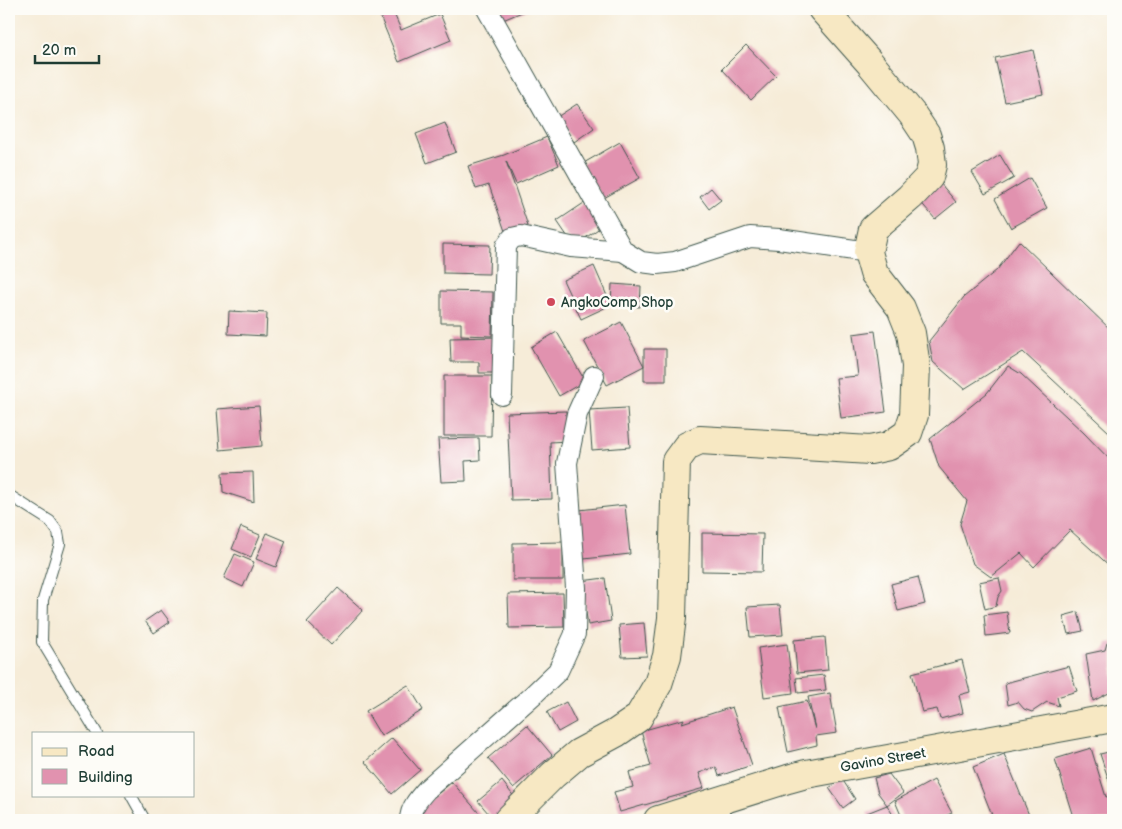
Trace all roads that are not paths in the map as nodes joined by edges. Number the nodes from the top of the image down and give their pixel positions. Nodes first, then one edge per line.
1 (487, 9) edge
2 (823, 9) edge
3 (623, 251) junction
4 (868, 252) junction
5 (594, 376) dead end
6 (502, 395) dead end
7 (9, 495) edge
8 (1113, 718) edge
9 (95, 732) edge
10 (132, 796) edge
11 (722, 811) edge
12 (145, 820) edge
13 (410, 820) edge
14 (508, 820) edge
15 (658, 820) edge

1 - 3 street
2 - 4 street
3 - 4 street
3 - 6 street
4 - 14 street
5 - 13 street
7 - 9 lane
8 - 11 street, Gavino Street
10 - 12 lane
11 - 15 street, Gavino Street

